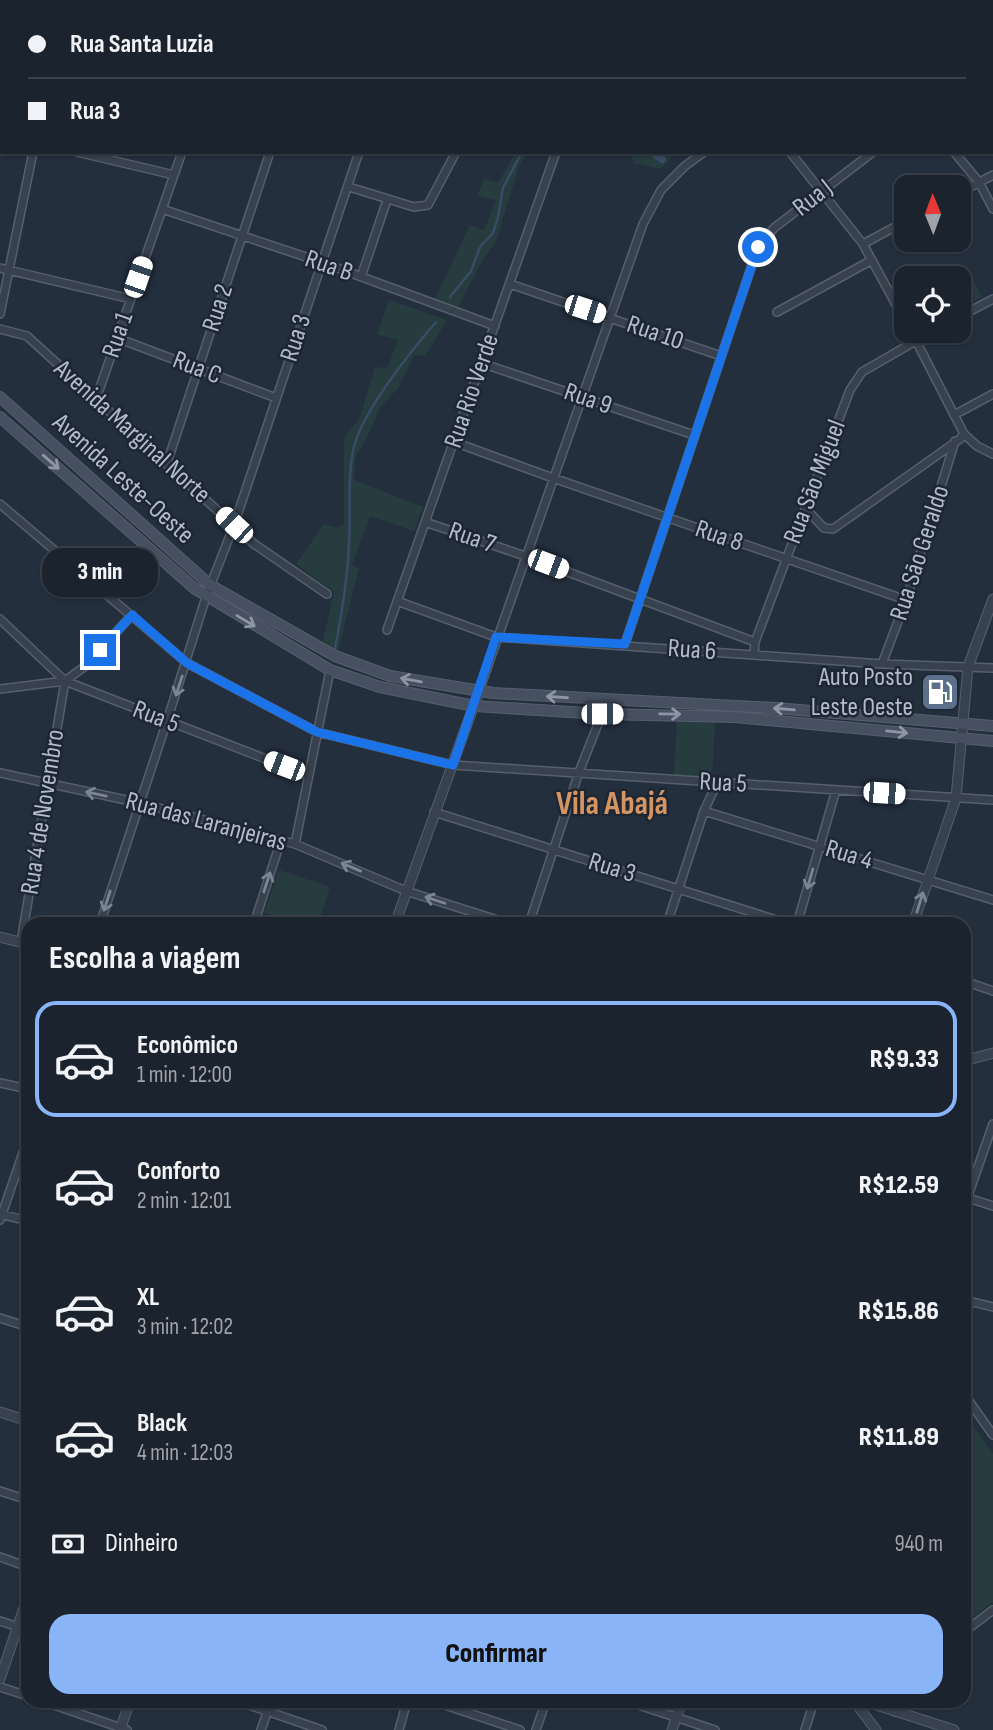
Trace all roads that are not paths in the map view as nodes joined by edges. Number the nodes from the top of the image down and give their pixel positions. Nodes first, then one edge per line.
1 (33, 154) edge
2 (85, 154) edge
3 (181, 154) edge
4 (269, 154) edge
5 (358, 154) edge
6 (455, 154) edge
7 (555, 154) edge
8 (701, 154) edge
9 (792, 154) edge
10 (870, 154) edge
11 (956, 154) edge
12 (174, 175) junction
13 (993, 175) edge
14 (979, 182) junction
15 (971, 186) edge
16 (349, 187) junction
17 (820, 192) junction
18 (387, 200) junction
19 (162, 209) junction
20 (993, 209) edge
21 (894, 227) edge
22 (242, 236) junction
23 (863, 244) junction
24 (872, 260) junction
25 (321, 262) junction
26 (0, 268) edge
27 (9, 270) junction
28 (361, 277) junction
29 (510, 284) junction
30 (131, 299) junction
31 (993, 299) edge
32 (894, 301) edge
33 (971, 311) edge
34 (777, 313) dead end
35 (0, 314) edge
36 (610, 317) junction
37 (495, 326) junction
38 (0, 329) edge
39 (117, 338) junction
40 (911, 343) edge
41 (918, 343) edge
42 (721, 356) junction
43 (481, 363) junction
44 (198, 369) junction
45 (993, 394) edge
46 (0, 397) edge
47 (582, 397) junction
48 (276, 398) junction
49 (96, 399) junction
50 (954, 415) junction
51 (0, 417) edge
52 (964, 434) junction
53 (694, 435) junction
54 (955, 441) junction
55 (454, 442) junction
56 (993, 454) edge
57 (167, 463) junction
58 (553, 478) junction
59 (0, 504) edge
60 (805, 508) junction
61 (667, 518) junction
62 (425, 522) junction
63 (234, 525) junction
64 (525, 555) junction
65 (786, 559) junction
66 (210, 585) junction
67 (327, 594) dead end
68 (206, 597) junction
69 (640, 599) junction
70 (993, 599) edge
71 (906, 600) junction
72 (397, 601) junction
73 (132, 615) junction
74 (0, 619) edge
75 (387, 629) dead end
76 (496, 637) junction
77 (755, 642) junction
78 (625, 644) junction
79 (754, 654) junction
80 (187, 663) junction
81 (882, 664) junction
82 (968, 667) junction
83 (993, 668) edge
84 (330, 670) junction
85 (65, 681) junction
86 (0, 689) edge
87 (479, 691) junction
88 (474, 706) junction
89 (602, 714) junction
90 (167, 721) junction
91 (961, 723) junction
92 (993, 726) edge
93 (317, 732) junction
94 (960, 738) junction
95 (993, 741) edge
96 (453, 765) junction
97 (0, 772) edge
98 (579, 772) junction
99 (307, 775) junction
100 (48, 783) junction
101 (717, 783) junction
102 (836, 790) junction
103 (956, 798) junction
104 (993, 800) edge
105 (140, 803) junction
106 (704, 811) junction
107 (434, 812) junction
108 (281, 840) junction
109 (295, 844) junction
110 (819, 846) junction
111 (554, 850) junction
112 (926, 879) junction
113 (678, 889) junction
114 (406, 891) junction
115 (993, 900) edge
116 (28, 917) edge
117 (102, 917) edge
118 (256, 917) edge
119 (397, 917) edge
120 (488, 917) edge
121 (531, 917) edge
122 (669, 917) edge
123 (767, 917) edge
124 (799, 917) edge
125 (915, 917) edge
126 (0, 937) edge
127 (21, 942) edge
128 (971, 983) edge
129 (993, 991) edge
130 (993, 1053) edge
131 (971, 1059) edge
132 (0, 1083) edge
133 (21, 1088) edge
134 (993, 1124) edge
135 (21, 1158) edge
136 (971, 1183) edge
137 (971, 1199) edge
138 (993, 1206) edge
139 (1, 1216) edge
140 (21, 1220) edge
141 (971, 1302) edge
142 (993, 1307) edge
143 (0, 1318) edge
144 (21, 1325) edge
145 (971, 1404) edge
146 (0, 1412) edge
147 (21, 1420) edge
148 (993, 1435) edge
149 (0, 1491) edge
150 (21, 1498) edge
151 (0, 1557) edge
152 (21, 1564) edge
153 (993, 1610) edge
154 (21, 1618) edge
155 (0, 1621) edge
156 (18, 1627) junction
157 (971, 1627) edge
158 (21, 1628) edge
159 (0, 1679) edge
160 (0, 1687) edge
161 (21, 1694) edge
162 (62, 1708) edge
163 (128, 1708) edge
164 (256, 1708) edge
165 (268, 1708) edge
166 (405, 1708) edge
167 (454, 1708) edge
168 (544, 1708) edge
169 (647, 1708) edge
170 (680, 1708) edge
171 (812, 1708) edge
172 (860, 1708) edge
173 (884, 1708) edge
174 (894, 1708) edge
175 (267, 1712) junction
176 (895, 1712) junction
177 (676, 1718) junction
178 (122, 1729) edge
179 (261, 1730) edge
180 (322, 1730) edge
181 (399, 1730) edge
182 (520, 1730) edge
183 (536, 1730) edge
184 (672, 1730) edge
185 (715, 1730) edge
186 (805, 1730) edge
187 (876, 1730) edge
188 (954, 1730) edge

1 - 27 street
2 - 12 street
3 - 12 street, Rua 1
4 - 22 street, Rua 2
5 - 16 street, Rua 3
6 - 18 street
7 - 29 street, Rua Rio Verde
8 - 36 street
9 - 17 street
10 - 17 street, Rua J
11 - 14 street
12 - 19 street, Rua 1
13 - 14 street
14 - 15 street
14 - 20 street
16 - 18 street
16 - 25 street, Rua 3
17 - 23 street
17 - 42 street, Rua J
18 - 28 street
19 - 22 street, Rua B
19 - 30 street, Rua 1
21 - 23 street
22 - 25 street, Rua B
22 - 44 street, Rua 2
23 - 24 street
24 - 32 street
24 - 34 street
25 - 28 street, Rua B
25 - 48 street, Rua 3
26 - 27 street
27 - 30 street
27 - 35 street
28 - 37 street, Rua B
29 - 36 street, Rua 10
29 - 37 street, Rua Rio Verde
30 - 39 street, Rua 1
31 - 33 street
36 - 42 street, Rua 10
36 - 47 street
37 - 43 street, Rua Rio Verde
38 - 49 street, Avenida Marginal Norte
39 - 44 street, Rua C
39 - 49 street, Rua 1
40 - 60 street, Rua São Miguel
41 - 50 street
42 - 53 street
43 - 47 street, Rua 9
43 - 55 street, Rua Rio Verde
44 - 48 street, Rua C
44 - 57 street, Rua 2
45 - 50 street
46 - 66 main road, Avenida Leste-Oeste
47 - 53 street, Rua 9
47 - 58 street
48 - 63 street, Rua 3
49 - 57 street, Avenida Marginal Norte
50 - 52 street
51 -> 68 main road, Avenida Leste-Oeste
52 - 54 street
52 - 56 street
53 - 61 street
54 - 60 street
54 - 71 street, Rua São Geraldo
55 - 58 street, Rua 8
55 - 62 street, Rua Rio Verde
57 - 63 street, Avenida Marginal Norte
58 - 61 street, Rua 8
58 - 64 street
59 - 73 street, Rua 5
60 - 65 street, Rua São Miguel
61 - 65 street, Rua 8
61 - 69 street
62 - 64 street, Rua 7
62 - 72 street, Rua Rio Verde
63 - 66 street, Rua 3
63 - 67 street, Avenida Marginal Norte
64 - 69 street, Rua 7
64 - 76 street
65 - 71 street, Rua 8
65 - 77 street, Rua São Miguel
66 - 68 street, Rua 3
87 -> 66 main road, Avenida Leste-Oeste
68 - 80 street, Rua 3
68 -> 84 main road, Avenida Leste-Oeste
69 - 77 street, Rua 7
69 - 78 street
70 - 82 street
71 - 81 street, Rua São Geraldo
72 - 75 street, Rua Rio Verde
72 - 76 street, Rua 6
73 - 80 street, Rua 5
73 - 85 street
74 - 85 street
76 - 78 street, Rua 6
76 - 87 street
77 - 79 street, Rua São Miguel
78 - 79 street, Rua 6
79 - 81 street, Rua 6
80 -> 90 street, Rua 3
80 - 93 street, Rua 5
81 - 82 street, Rua 6
82 - 83 street, Rua 6
82 - 91 street
84 - 88 main road, Avenida Leste-Oeste
84 - 93 street
85 - 86 street, Rua 5
85 - 90 street, Rua 5
85 - 100 street, Rua 4 de Novembro
87 - 88 street
91 -> 87 main road, Avenida Leste-Oeste
88 - 89 main road, Avenida Leste-Oeste
88 - 96 street
89 -> 94 main road, Avenida Leste-Oeste
89 - 98 street
90 - 99 street, Rua 5
90 - 105 street, Rua 3
91 - 92 main road, Avenida Leste-Oeste
91 - 94 street
93 - 96 street, Rua 5
93 - 99 street
94 - 95 main road, Avenida Leste-Oeste
94 - 103 street
96 - 98 street, Rua 5
96 - 107 street
97 - 100 street, Rua das Laranjeiras
98 - 101 street, Rua 5
98 - 111 street
99 - 109 street
105 -> 100 street, Rua das Laranjeiras
100 - 116 street, Rua 4 de Novembro
101 - 102 street, Rua 5
101 - 106 street
102 - 103 street, Rua 5
102 - 110 street
103 - 104 street, Rua 5
103 - 112 street
105 - 108 street, Rua das Laranjeiras
105 -> 117 street, Rua 3
106 - 110 street, Rua 4
106 - 113 street
107 - 111 street, Rua 3
107 - 114 street
108 - 109 street, Rua das Laranjeiras
118 -> 108 street
114 -> 109 street, Rua das Laranjeiras
110 - 112 street, Rua 4
110 -> 124 street
111 - 113 street, Rua 3
111 - 121 street
112 - 115 street, Rua 4
125 -> 112 street
113 - 122 street
113 - 123 street, Rua 3
114 - 119 street
120 -> 114 street
126 - 127 street
128 - 129 street
130 - 131 street
132 - 133 street
134 - 136 street
135 - 139 street
137 - 138 street
139 - 140 street
141 - 142 street
143 - 144 street
145 - 148 street
146 - 147 street
149 - 150 street
151 - 152 street
153 - 157 street
154 - 156 street
155 - 156 street
156 - 158 street
156 - 159 street
160 - 161 street
162 - 178 street
163 - 178 street
164 - 175 street
165 - 175 street
166 - 181 street
167 - 182 street
168 - 183 street
169 - 177 street
170 - 177 street
171 - 186 street
172 - 187 street
173 - 176 street
174 - 176 street
175 - 179 street
175 - 180 street
176 - 188 street
177 - 184 street
177 - 185 street

